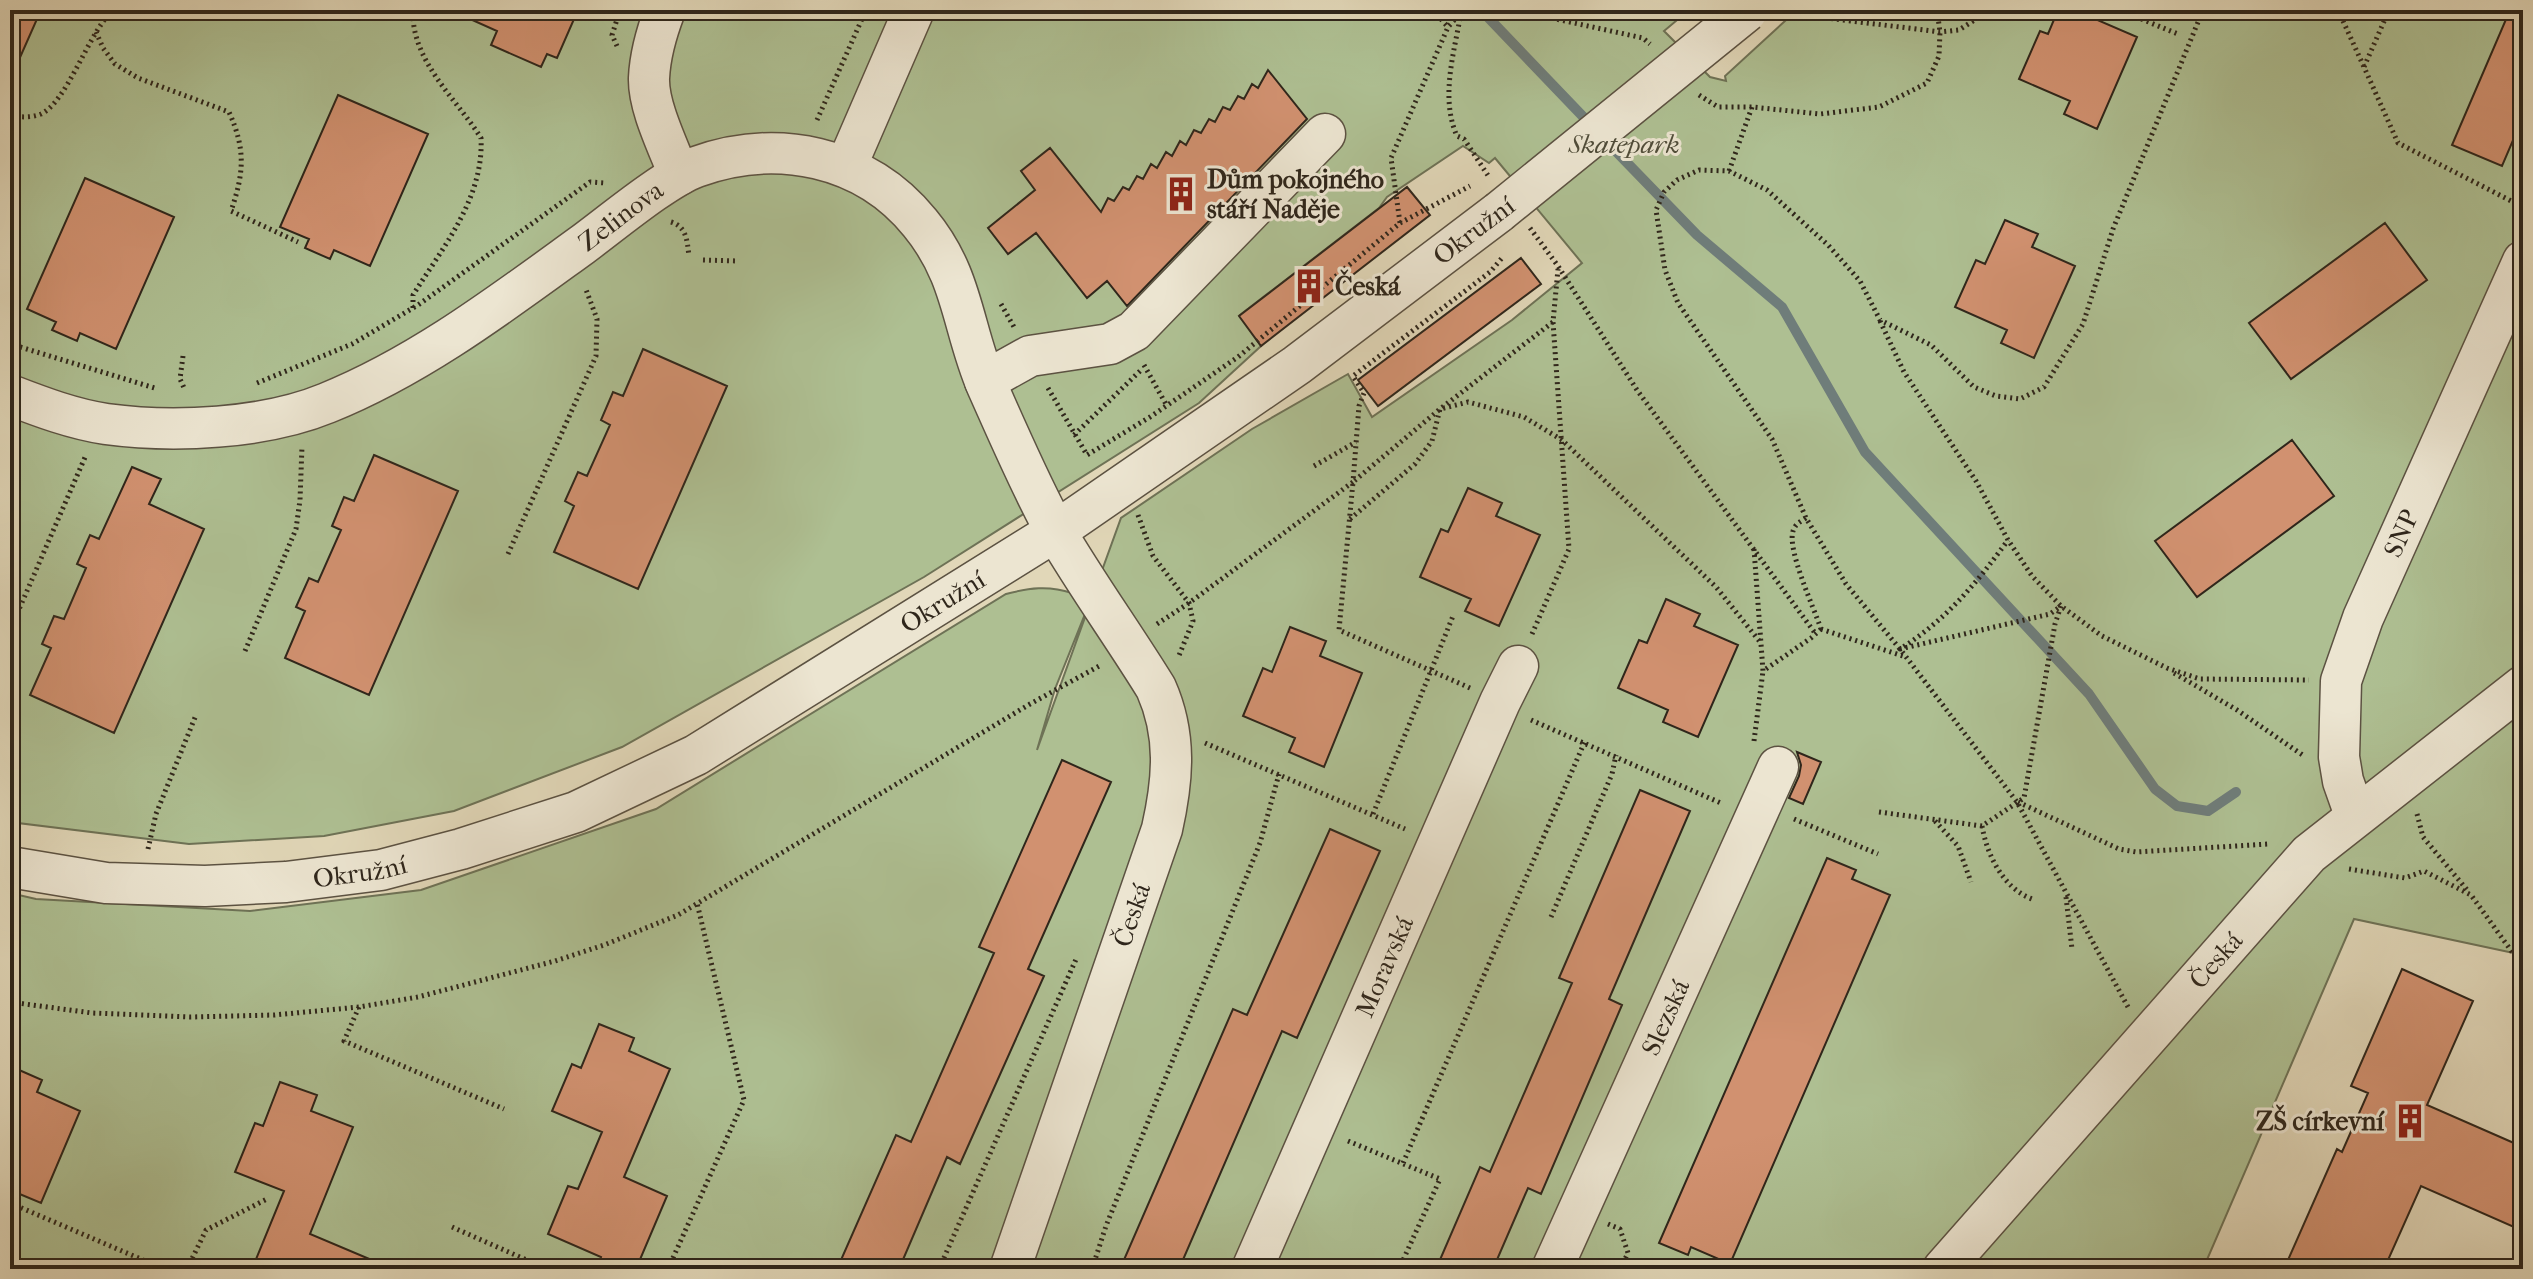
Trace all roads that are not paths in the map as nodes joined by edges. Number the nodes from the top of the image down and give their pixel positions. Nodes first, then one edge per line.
1 (665, 10) edge
2 (914, 10) edge
3 (1748, 11) edge
4 (1325, 134) dead end
5 (852, 151) junction
6 (679, 175) junction
7 (2523, 261) edge
8 (985, 381) junction
9 (10, 395) edge
10 (1056, 531) junction
11 (1518, 666) road end
12 (2523, 686) edge
13 (1776, 773) road end
14 (2349, 798) junction
15 (10, 867) edge
16 (1010, 1269) edge
17 (1252, 1269) edge
18 (1552, 1269) edge
19 (1943, 1269) edge

1 - 6 street
2 - 5 street
3 - 10 street, Okružní, bridge
4 - 8 street
5 - 6 street, Zelinova
5 - 8 street, Zelinova
6 - 9 street, Zelinova
7 - 14 street, SNP
8 - 10 street, Zelinova
10 - 15 street, Okružní
10 - 16 street, Česká
11 - 17 street, Moravská
12 - 14 street, Česká
13 - 18 street, Slezská
14 - 19 street, Česká

